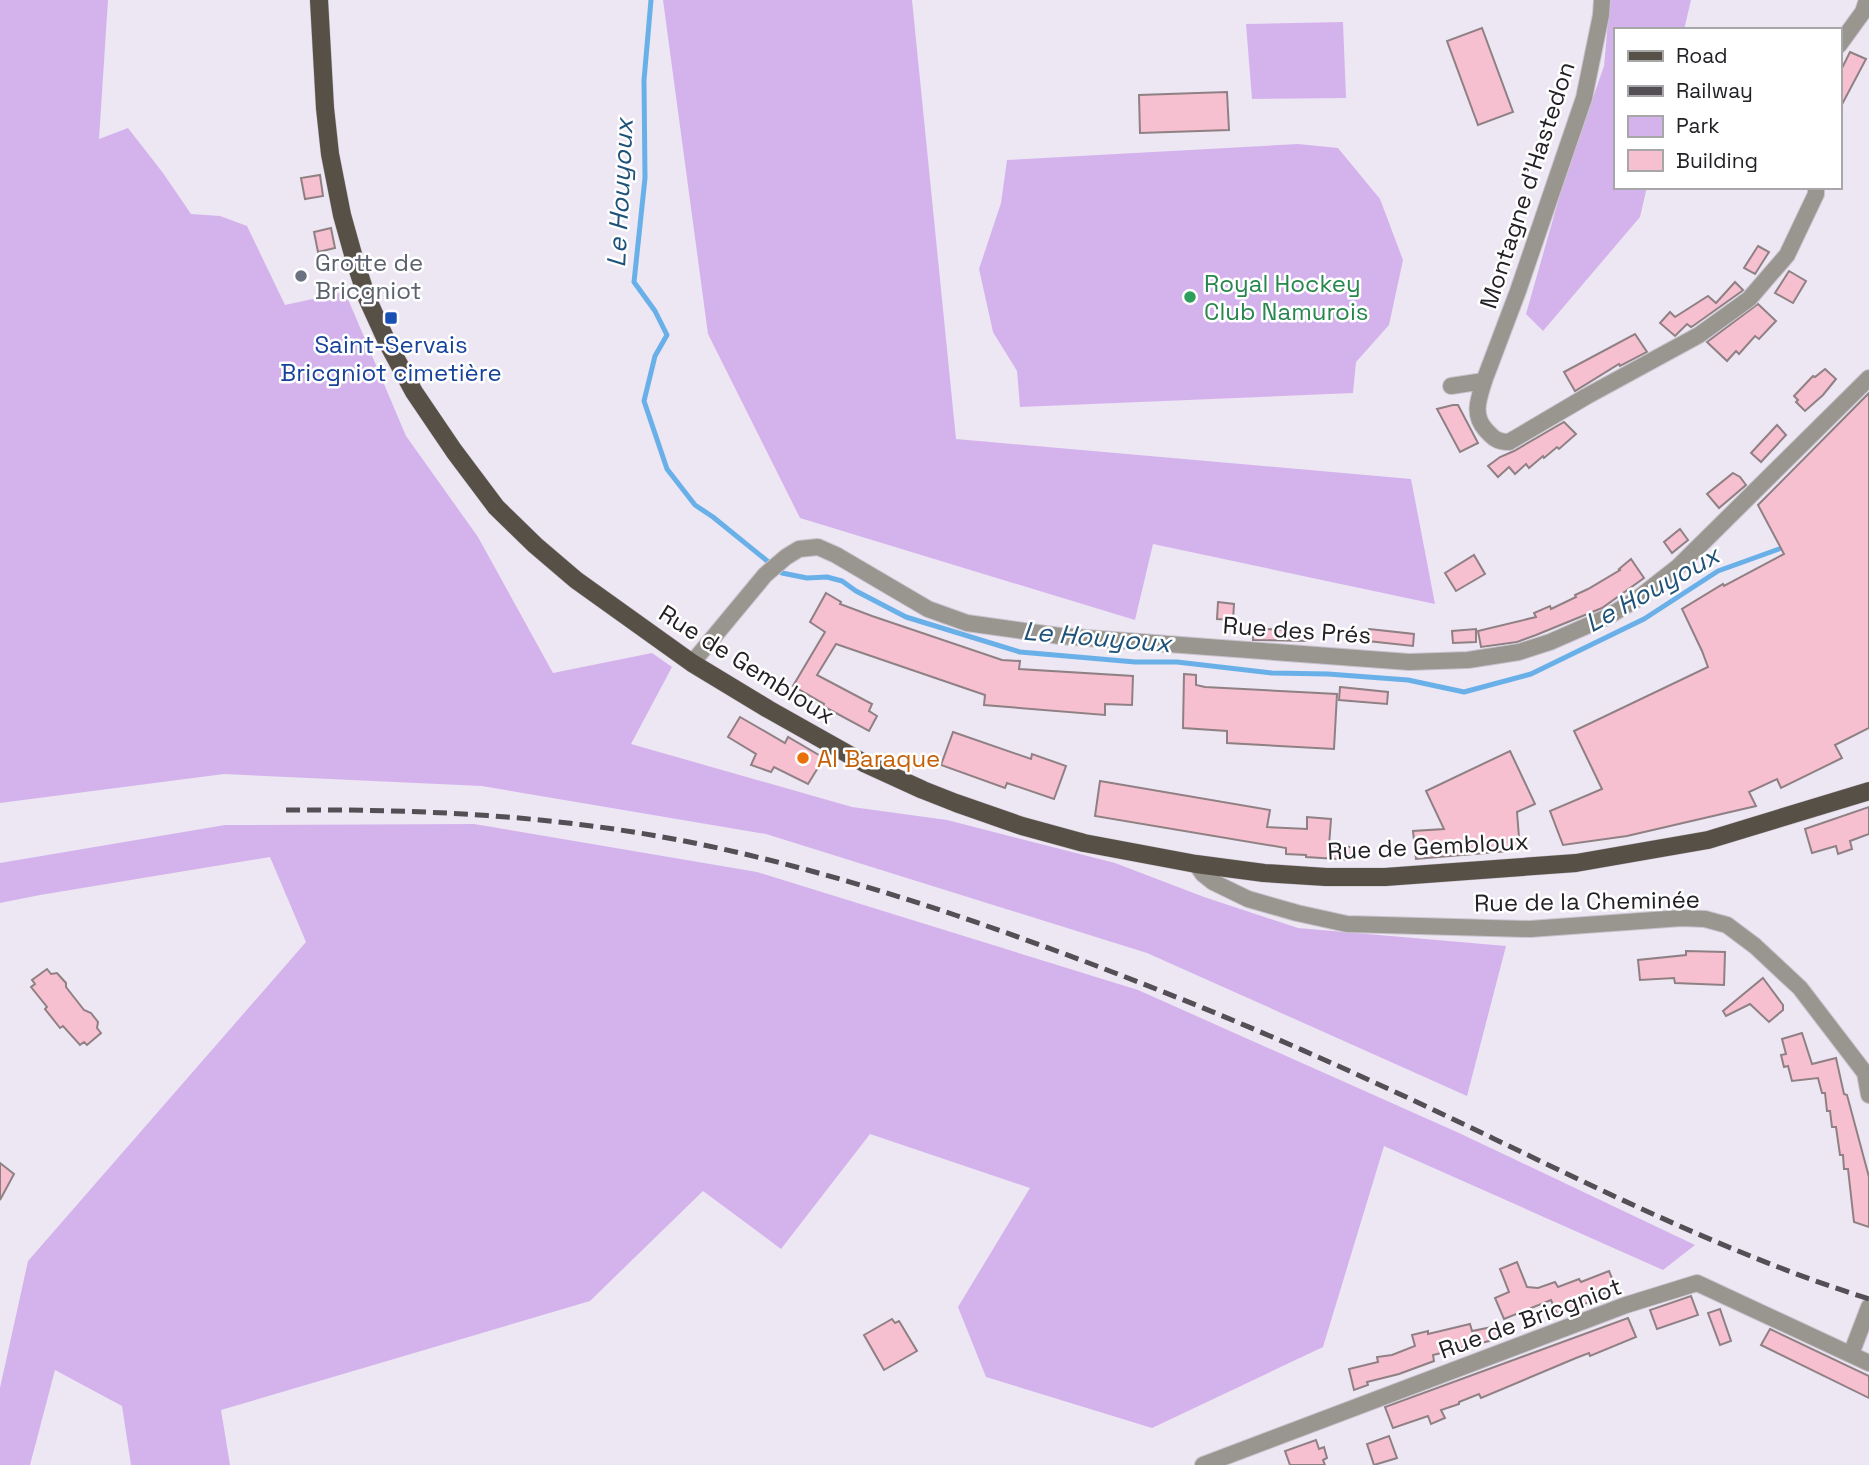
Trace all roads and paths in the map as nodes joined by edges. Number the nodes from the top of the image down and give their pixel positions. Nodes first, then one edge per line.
1 (319, 0) edge
2 (1602, 0) edge
3 (1867, 0) edge
4 (1841, 42) edge
5 (1816, 189) edge
6 (1869, 378) edge
7 (1484, 381) junction
8 (1451, 386) dead end
9 (692, 663) junction
10 (1869, 791) edge
11 (1196, 864) junction
12 (1869, 1095) edge
13 (1869, 1307) edge
14 (1851, 1354) junction
15 (1869, 1363) edge
16 (1203, 1465) edge

1 - 9 main road, Rue de Gembloux
2 - 7 street, Montagne d'Hastedon
3 - 4 street
5 - 7 street, Montagne d'Hastedon
6 - 9 street, Rue des Prés
7 - 8 street
9 - 11 main road, Rue de Gembloux
10 - 11 main road, Rue de Gembloux
11 - 12 street, Rue de la Cheminée
13 - 14 street
14 - 15 street, Rue de Bricgniot
14 - 16 street, Rue de Bricgniot

